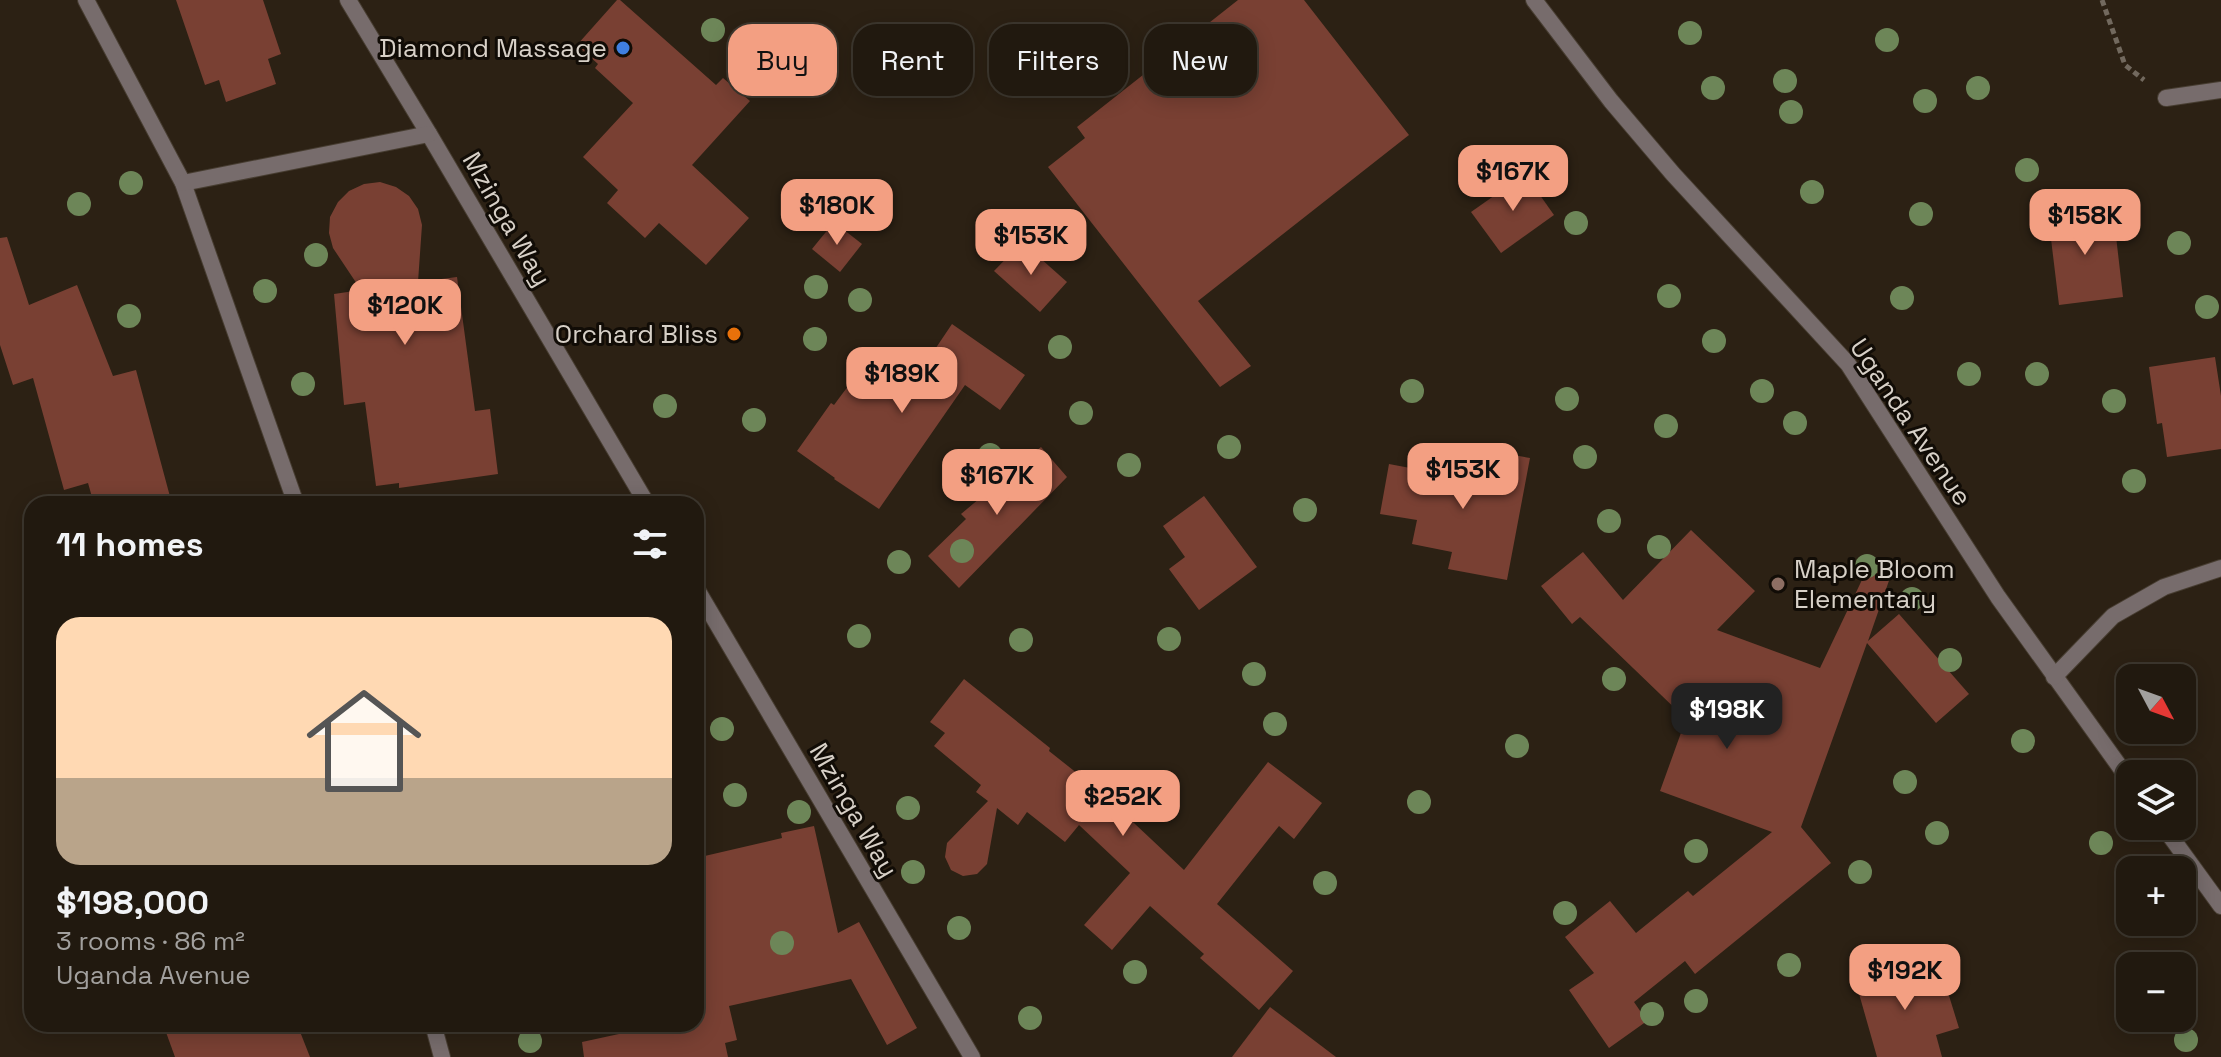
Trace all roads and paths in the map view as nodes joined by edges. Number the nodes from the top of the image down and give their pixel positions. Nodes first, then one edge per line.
1 (86, 0) edge
2 (348, 0) edge
3 (1534, 0) edge
4 (2102, 0) edge
5 (2221, 90) edge
6 (2166, 98) joint
7 (429, 134) junction
8 (183, 183) junction
9 (293, 496) edge
10 (642, 496) edge
11 (2221, 568) edge
12 (704, 602) edge
13 (2054, 677) junction
14 (2116, 762) edge
15 (2173, 840) edge
16 (2221, 906) edge
17 (435, 1032) edge
18 (442, 1057) edge
19 (972, 1057) edge

1 - 8 street
2 - 7 street, Mzinga Way
3 - 13 street, Uganda Avenue
4 - 6 path
5 - 6 street
7 - 8 street
7 - 10 street, Mzinga Way
8 - 9 street
11 - 13 street
12 - 19 street, Mzinga Way
13 - 14 street, Uganda Avenue
15 - 16 street
17 - 18 street

